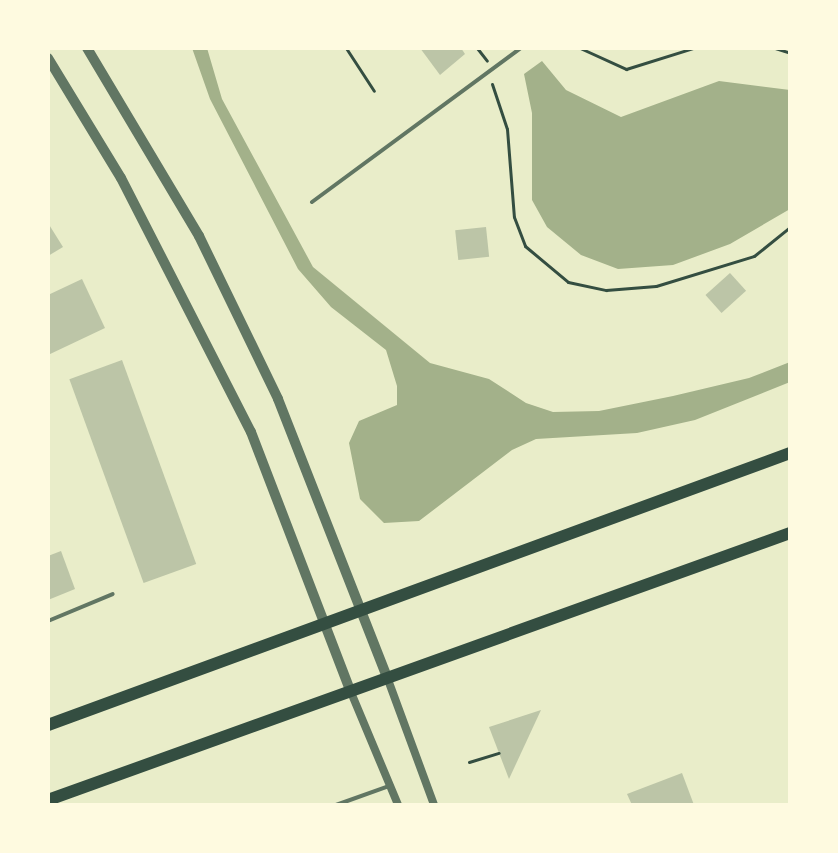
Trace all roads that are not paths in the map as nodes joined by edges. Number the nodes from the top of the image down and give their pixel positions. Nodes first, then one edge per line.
1 (87, 48) edge
2 (521, 48) edge
3 (48, 58) edge
4 (312, 202) dead end
5 (790, 453) edge
6 (790, 533) edge
7 (113, 594) dead end
8 (361, 611) junction
9 (48, 621) edge
10 (326, 624) junction
11 (387, 677) junction
12 (350, 690) junction
13 (48, 725) edge
14 (389, 786) junction
15 (48, 800) edge
16 (336, 805) edge
17 (398, 805) edge
18 (434, 805) edge

1 - 8 street
2 - 4 lane
3 - 10 street
5 - 8 highway
6 - 11 highway
7 - 9 lane
8 - 10 highway
8 - 11 street
10 - 12 street
10 - 13 highway
11 - 12 highway
11 - 18 street
12 - 14 street
12 - 15 highway
14 - 16 lane
14 - 17 street

